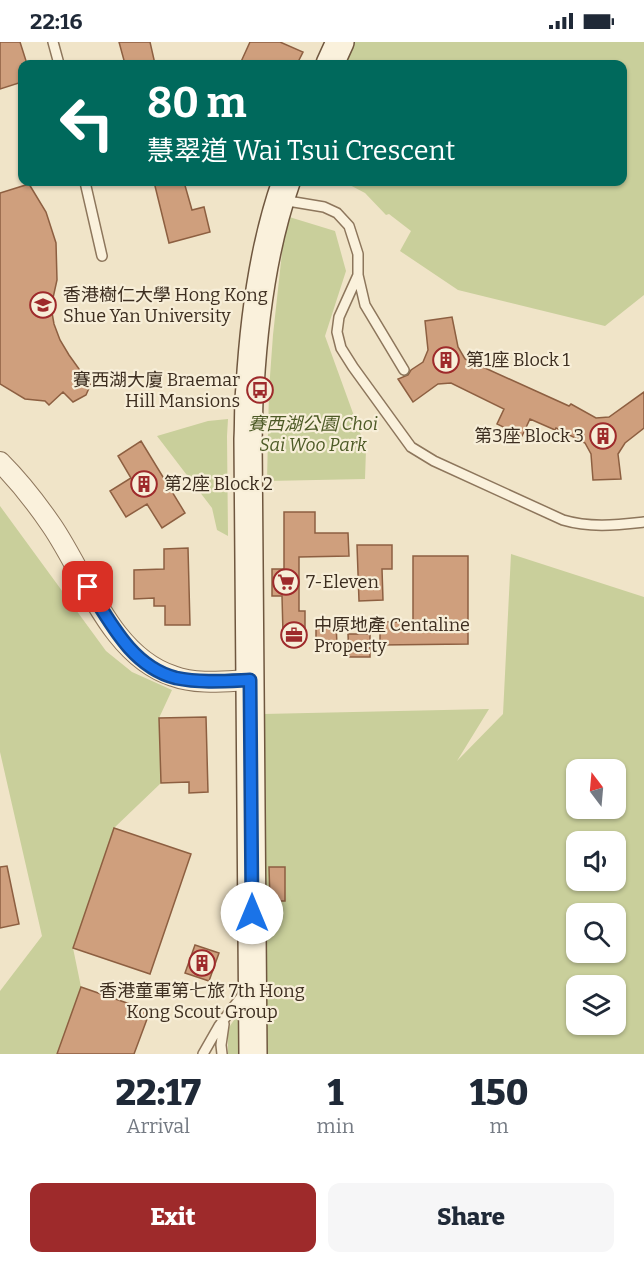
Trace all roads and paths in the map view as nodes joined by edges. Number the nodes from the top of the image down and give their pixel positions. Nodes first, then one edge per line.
1 (53, 42) edge
2 (340, 42) edge
3 (57, 60) edge
4 (332, 60) edge
5 (86, 186) edge
6 (283, 190) edge
7 (102, 256) dead end
8 (358, 274) junction
9 (404, 370) dead end
10 (0, 462) edge
11 (644, 522) edge
12 (256, 680) junction
13 (252, 982) junction
14 (225, 1019) junction
15 (203, 1054) edge
16 (222, 1054) edge
17 (253, 1054) edge

1 - 3 lane
2 - 4 street
5 - 7 lane
6 - 8 lane
6 - 12 street
8 - 9 lane
8 - 11 lane
10 - 12 street
12 - 13 street
13 - 14 lane
13 - 17 street
14 - 15 lane
14 - 16 lane

